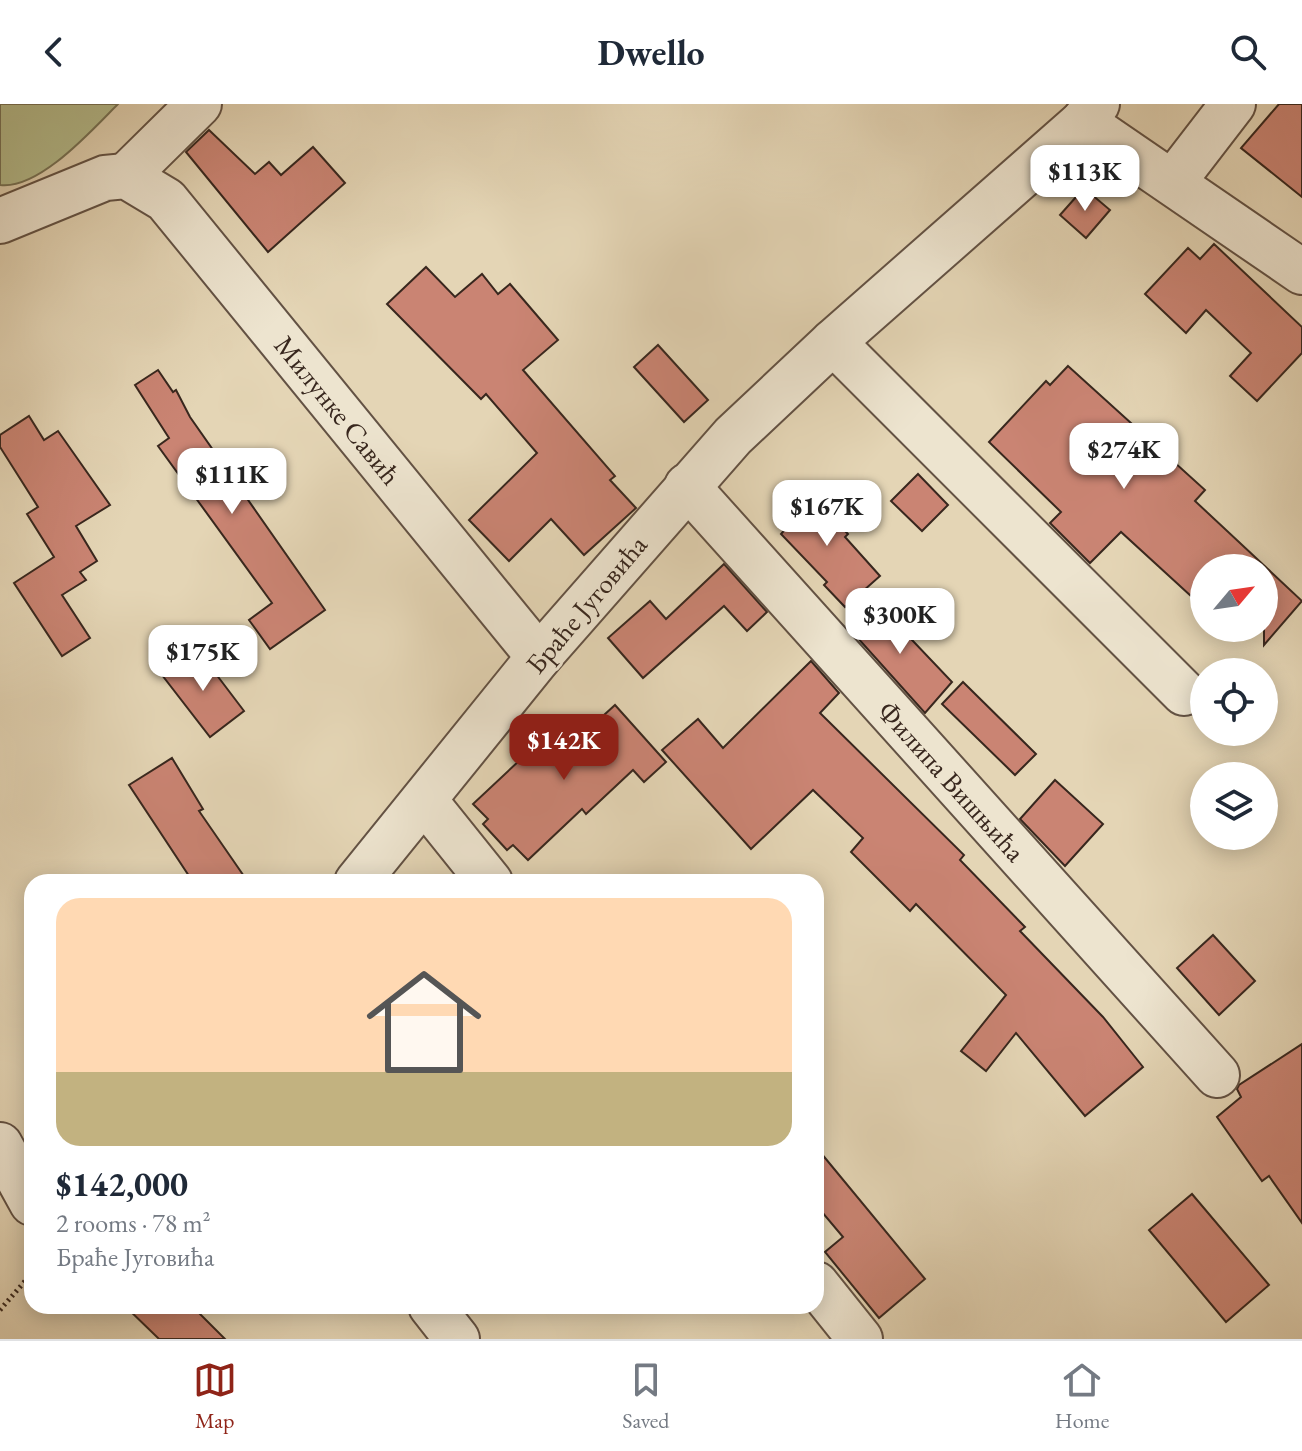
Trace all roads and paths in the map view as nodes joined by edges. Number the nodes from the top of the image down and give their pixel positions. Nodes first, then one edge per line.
1 (199, 104) edge
2 (1233, 104) edge
3 (1090, 113) edge
4 (126, 176) junction
5 (1173, 182) junction
6 (0, 221) edge
7 (1302, 272) edge
8 (833, 342) junction
9 (687, 486) junction
10 (539, 657) junction
11 (1184, 693) dead end
12 (425, 801) junction
13 (364, 874) edge
14 (484, 874) edge
15 (1217, 1075) dead end
16 (0, 1145) edge
17 (24, 1188) edge
18 (24, 1282) edge
19 (824, 1294) edge
20 (0, 1310) edge
21 (437, 1314) edge
22 (457, 1339) edge
23 (860, 1339) edge

1 - 4 street
2 - 5 street
3 - 5 street, Браће Југовића
3 - 8 street, Браће Југовића
4 - 6 street
4 - 10 street, Милунке Савић
5 - 7 street, Браће Југовића
8 - 9 street, Браће Југовића
8 - 11 street
9 - 10 street, Браће Југовића
9 - 15 street, Филипа Вишњића
10 - 12 street, Браће Југовића
12 - 13 street, Браће Југовића
12 - 14 street
16 - 17 street
18 - 20 path
19 - 23 street
21 - 22 street

